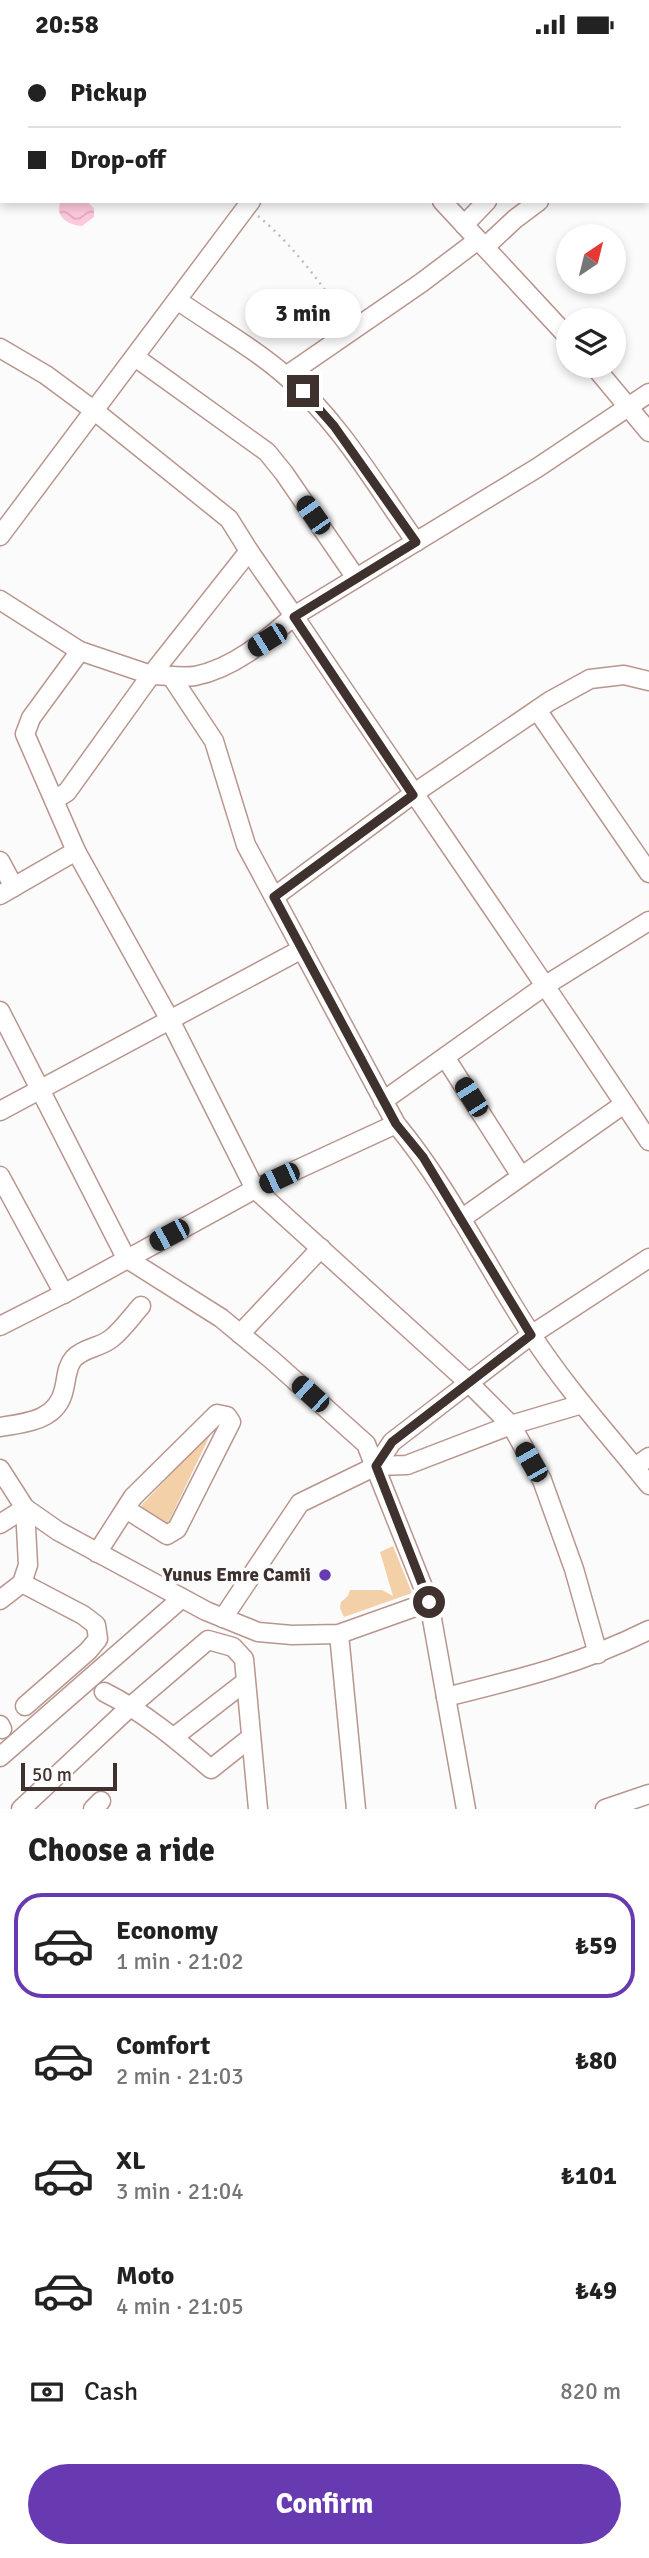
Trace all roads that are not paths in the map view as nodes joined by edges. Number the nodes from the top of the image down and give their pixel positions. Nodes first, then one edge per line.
1 (444, 203) edge
2 (485, 203) edge
3 (536, 203) edge
4 (249, 204) edge
5 (464, 225) junction
6 (481, 244) junction
7 (177, 300) junction
8 (556, 324) edge
9 (0, 348) edge
10 (135, 356) junction
11 (286, 376) junction
12 (604, 378) edge
13 (649, 393) edge
14 (629, 408) junction
15 (96, 412) junction
16 (649, 432) edge
17 (0, 536) edge
18 (416, 542) junction
19 (248, 551) junction
20 (356, 578) junction
21 (0, 600) edge
22 (294, 617) junction
23 (80, 651) junction
24 (150, 675) junction
25 (171, 675) junction
26 (649, 681) edge
27 (537, 710) junction
28 (413, 795) junction
29 (54, 800) junction
30 (76, 851) junction
31 (0, 862) edge
32 (649, 873) edge
33 (7, 891) edge
34 (274, 897) junction
35 (649, 921) edge
36 (302, 949) junction
37 (546, 985) junction
38 (0, 1011) edge
39 (170, 1020) junction
40 (445, 1057) junction
41 (40, 1088) junction
42 (383, 1101) junction
43 (624, 1104) junction
44 (0, 1111) edge
45 (396, 1124) junction
46 (649, 1141) edge
47 (0, 1176) edge
48 (522, 1176) junction
49 (255, 1189) junction
50 (461, 1219) junction
51 (321, 1248) junction
52 (126, 1258) junction
53 (649, 1258) edge
54 (64, 1294) junction
55 (141, 1306) dead end
56 (0, 1326) edge
57 (240, 1334) junction
58 (531, 1335) junction
59 (470, 1384) junction
60 (582, 1404) junction
61 (510, 1425) junction
62 (0, 1427) edge
63 (642, 1462) edge
64 (376, 1466) junction
65 (0, 1469) edge
66 (649, 1485) edge
67 (25, 1508) junction
68 (126, 1509) junction
69 (0, 1524) edge
70 (97, 1553) junction
71 (22, 1583) junction
72 (182, 1598) junction
73 (0, 1599) edge
74 (429, 1602) junction
75 (223, 1618) junction
76 (649, 1630) edge
77 (339, 1634) junction
78 (598, 1654) junction
79 (245, 1682) junction
80 (104, 1692) dead end
81 (446, 1697) junction
82 (25, 1706) dead end
83 (131, 1706) junction
84 (174, 1737) junction
85 (250, 1738) junction
86 (0, 1757) edge
87 (649, 1794) edge
88 (21, 1809) edge
89 (258, 1809) edge
90 (356, 1809) edge
91 (467, 1809) edge
92 (605, 1809) edge

1 - 5 street
2 - 5 street
3 - 6 street
4 - 7 street
5 - 6 street
6 - 8 street
6 - 11 street
7 - 10 street
7 - 11 street
9 - 15 street
10 - 15 street
10 - 20 street
11 - 18 street
12 - 14 street
13 - 14 street
14 - 16 street
14 - 18 street
15 - 17 street
15 - 19 street
18 - 20 street
19 - 22 street
19 - 24 street
20 - 22 street
21 - 23 street
22 - 25 street
22 - 28 street
23 - 24 street
23 - 29 street
24 - 25 street
24 - 29 street
25 - 34 street
26 - 27 street
27 - 28 street
27 - 32 street
28 - 34 street
28 - 37 street
29 - 30 street
30 - 33 street
30 - 39 street
31 - 33 street
34 - 36 street
35 - 37 street
36 - 39 street
36 - 42 street
37 - 40 street
37 - 43 street
38 - 41 street
39 - 41 street
39 - 49 street
40 - 42 street
40 - 48 street
41 - 44 street
41 - 52 street
42 - 45 street
43 - 46 street
43 - 48 street
45 - 49 street
45 - 50 street
47 - 54 street
48 - 50 street
49 - 51 street
49 - 52 street
50 - 58 street
51 - 57 street
51 - 59 street
52 - 54 street
52 - 57 street
53 - 58 street
54 - 56 street
55 - 62 street
57 - 64 street
58 - 59 street
58 - 60 street
59 - 61 street
59 - 64 street
60 - 61 street
60 - 63 street
61 - 64 street
61 - 78 street
63 - 66 street
64 - 74 street
64 - 75 street
65 - 67 street
67 - 69 street
67 - 70 street
67 - 71 street
68 - 68 street
68 - 70 street
70 - 72 street
71 - 73 street
71 - 82 street
72 - 75 street
72 - 86 street
74 - 77 street
74 - 81 street
75 - 77 street
76 - 78 street
77 - 90 street
78 - 81 street
79 - 83 street
79 - 84 street
79 - 85 street
80 - 83 street
81 - 91 street
83 - 84 street
83 - 88 street
84 - 85 street
85 - 89 street
87 - 92 street

